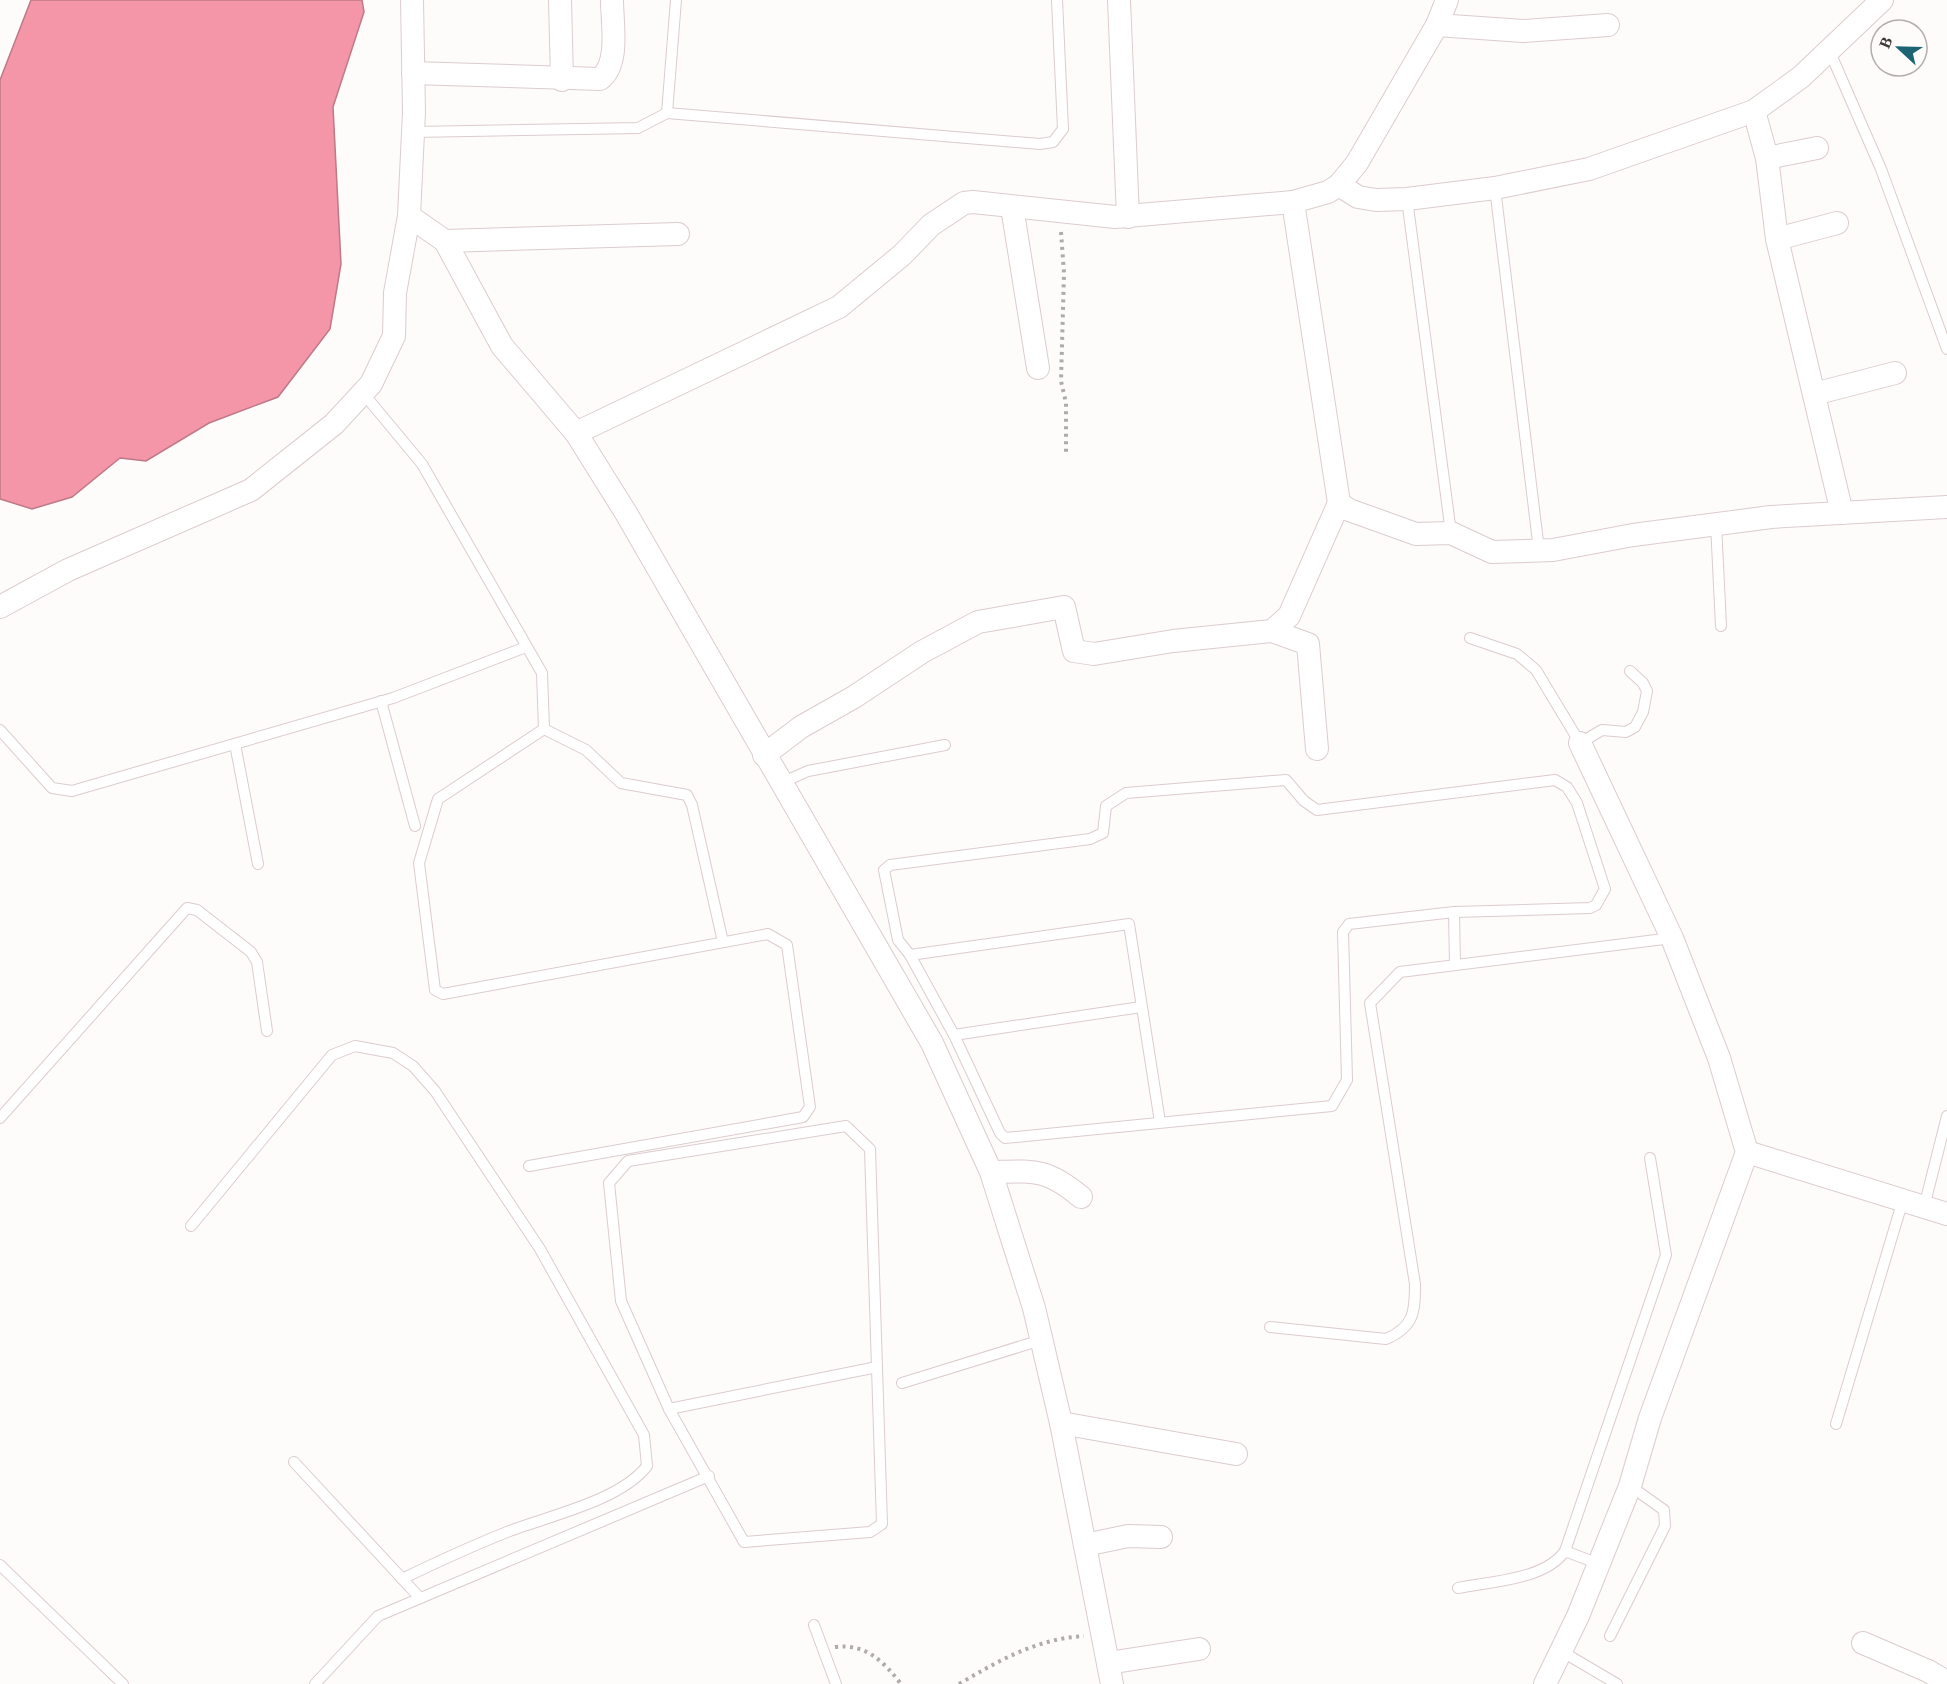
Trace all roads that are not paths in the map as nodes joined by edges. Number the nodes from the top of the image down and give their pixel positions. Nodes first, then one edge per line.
1 (412, 0) edge
2 (560, 0) edge
3 (612, 0) edge
4 (676, 0) edge
5 (1057, 0) edge
6 (1119, 0) edge
7 (1447, 0) edge
8 (1882, 0) edge
9 (1437, 25) junction
10 (1608, 25) dead end
11 (1829, 50) junction
12 (413, 73) junction
13 (562, 80) junction
14 (1754, 111) junction
15 (667, 112) junction
16 (413, 132) junction
17 (1817, 148) dead end
18 (1767, 158) junction
19 (1339, 185) junction
20 (1495, 188) junction
21 (1407, 199) junction
22 (1293, 202) junction
23 (1012, 207) junction
24 (409, 216) junction
25 (1128, 217) junction
26 (1837, 223) dead end
27 (678, 234) dead end
28 (1777, 239) junction
29 (445, 241) junction
30 (1947, 349) edge
31 (1038, 368) dead end
32 (1895, 373) dead end
33 (363, 393) junction
34 (1815, 394) junction
35 (576, 433) junction
36 (1339, 503) junction
37 (1946, 508) edge
38 (1842, 513) junction
39 (1716, 524) junction
40 (1451, 533) junction
41 (1539, 550) junction
42 (2, 602) edge
43 (1722, 626) dead end
44 (1272, 631) junction
45 (1470, 638) dead end
46 (526, 647) junction
47 (1630, 671) dead end
48 (381, 701) junction
49 (0, 729) edge
50 (544, 729) junction
51 (1580, 742) junction
52 (235, 744) junction
53 (945, 745) dead end
54 (1317, 749) dead end
55 (765, 755) junction
56 (780, 783) junction
57 (415, 826) dead end
58 (258, 864) dead end
59 (1455, 912) junction
60 (1672, 938) junction
61 (723, 942) junction
62 (910, 955) junction
63 (1455, 964) junction
64 (1141, 1007) junction
65 (267, 1031) dead end
66 (954, 1035) junction
67 (1947, 1116) edge
68 (0, 1118) edge
69 (1161, 1122) junction
70 (1747, 1152) junction
71 (1650, 1158) dead end
72 (529, 1166) dead end
73 (991, 1172) junction
74 (1081, 1197) dead end
75 (1913, 1203) junction
76 (1947, 1214) edge
77 (191, 1226) dead end
78 (1270, 1327) dead end
79 (1041, 1340) junction
80 (877, 1367) junction
81 (902, 1383) dead end
82 (669, 1409) junction
83 (1061, 1423) junction
84 (1836, 1424) dead end
85 (1236, 1454) dead end
86 (294, 1462) dead end
87 (709, 1476) junction
88 (1630, 1486) junction
89 (1161, 1537) dead end
90 (1085, 1545) junction
91 (1565, 1551) junction
92 (1599, 1564) junction
93 (0, 1565) edge
94 (402, 1579) junction
95 (1458, 1588) dead end
96 (420, 1598) junction
97 (814, 1625) dead end
98 (1610, 1636) dead end
99 (1863, 1643) dead end
100 (1199, 1649) dead end
101 (1561, 1651) junction
102 (1110, 1673) edge
103 (1947, 1682) edge
104 (123, 1684) edge
105 (315, 1684) edge
106 (836, 1684) edge
107 (1545, 1684) edge
108 (1617, 1684) edge

1 - 12 street
2 - 13 street
3 - 13 street
4 - 15 lane
5 - 15 lane
6 - 25 street
7 - 9 street
8 - 11 street
9 - 10 street
9 - 19 street
11 - 14 street
11 - 30 lane
12 - 13 street
12 - 16 street
14 - 18 street
14 - 20 street
15 - 16 lane
16 - 24 street
17 - 18 street
18 - 28 street
19 - 21 street
19 - 22 street
20 - 21 street
20 - 41 lane
21 - 40 lane
22 - 25 street
22 - 36 street
23 - 25 street
23 - 31 street
23 - 35 street
24 - 29 street
24 - 33 street
26 - 28 street
27 - 29 street
28 - 34 street
29 - 35 street
32 - 34 street
33 - 42 street
33 - 46 lane
34 - 38 street
35 - 55 street
36 - 40 street
36 - 44 street
37 - 38 street
38 - 39 street
39 - 41 street
39 - 43 lane
40 - 41 street
44 - 54 street
44 - 55 street
45 - 51 lane
46 - 48 lane
46 - 50 lane
47 - 51 lane
48 - 52 lane
48 - 57 lane
49 - 52 lane
50 - 61 lane
50 - 61 lane
51 - 60 street
52 - 58 lane
53 - 56 lane
55 - 56 street
56 - 73 street
59 - 62 lane
59 - 63 lane
59 - 69 lane
60 - 63 lane
60 - 70 street
61 - 72 lane
62 - 64 lane
62 - 66 lane
63 - 78 lane
64 - 66 lane
64 - 69 lane
65 - 68 lane
66 - 69 lane
67 - 75 lane
70 - 75 street
70 - 88 street
71 - 91 lane
73 - 74 street
73 - 79 street
75 - 76 street
75 - 84 lane
77 - 94 lane
79 - 81 lane
79 - 83 street
80 - 82 lane
80 - 82 lane
80 - 87 lane
82 - 87 lane
83 - 85 street
83 - 90 street
86 - 94 lane
87 - 96 lane
88 - 92 street
88 - 98 lane
89 - 90 street
90 - 102 street
91 - 92 lane
91 - 95 lane
92 - 101 street
93 - 104 lane
94 - 96 lane
96 - 105 lane
97 - 106 lane
99 - 103 street
100 - 102 street
101 - 107 street
101 - 108 lane

